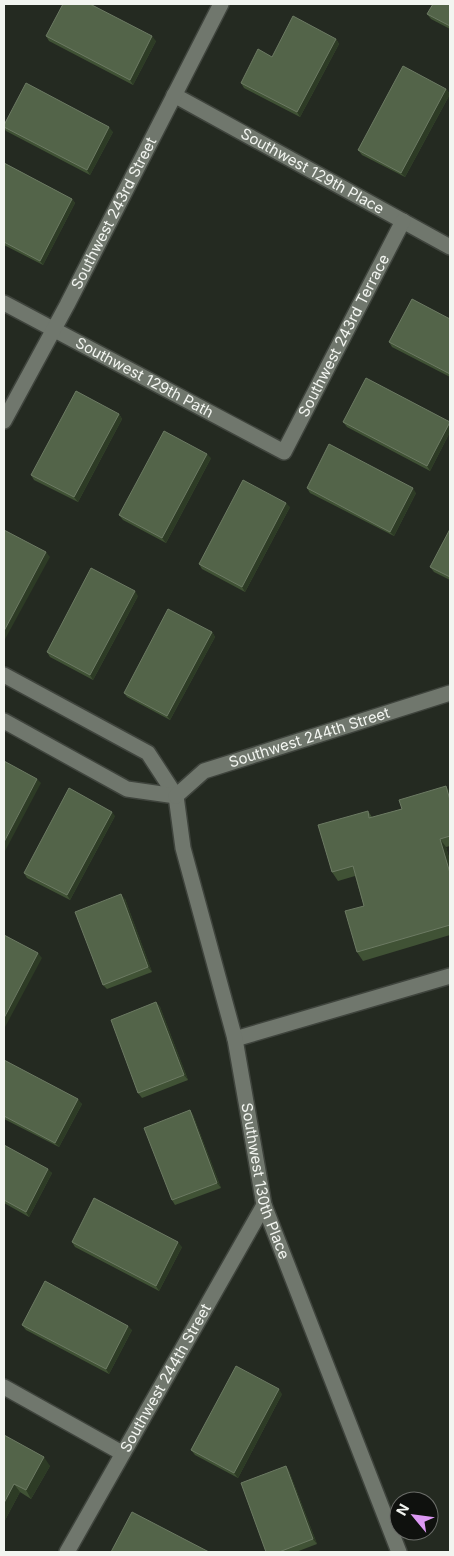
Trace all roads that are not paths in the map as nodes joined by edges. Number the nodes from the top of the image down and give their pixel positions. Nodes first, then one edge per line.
1 (221, 4) edge
2 (174, 95) junction
3 (403, 221) junction
4 (450, 247) edge
5 (4, 303) edge
6 (53, 330) junction
7 (4, 421) edge
8 (284, 452) joint
9 (4, 675) edge
10 (450, 693) edge
11 (4, 721) edge
12 (176, 796) junction
13 (450, 976) edge
14 (235, 1039) junction
15 (264, 1205) junction
16 (4, 1387) edge
17 (122, 1452) junction
18 (67, 1552) edge
19 (399, 1552) edge

1 - 2 street, Southwest 243rd Street
2 - 3 street, Southwest 129th Place
2 - 6 street, Southwest 243rd Street
3 - 4 street, Southwest 129th Place
3 - 8 street, Southwest 243rd Terrace
5 - 6 street, Southwest 129th Path
6 - 7 street, Southwest 243rd Street
6 - 8 street, Southwest 129th Path
9 - 12 street
10 - 12 street, Southwest 244th Street
11 - 12 street
12 - 14 street, Southwest 130th Place
13 - 14 street
14 - 15 street, Southwest 130th Place
15 - 17 street, Southwest 244th Street
15 - 19 street, Southwest 130th Place
16 - 17 street
17 - 18 street, Southwest 244th Street

